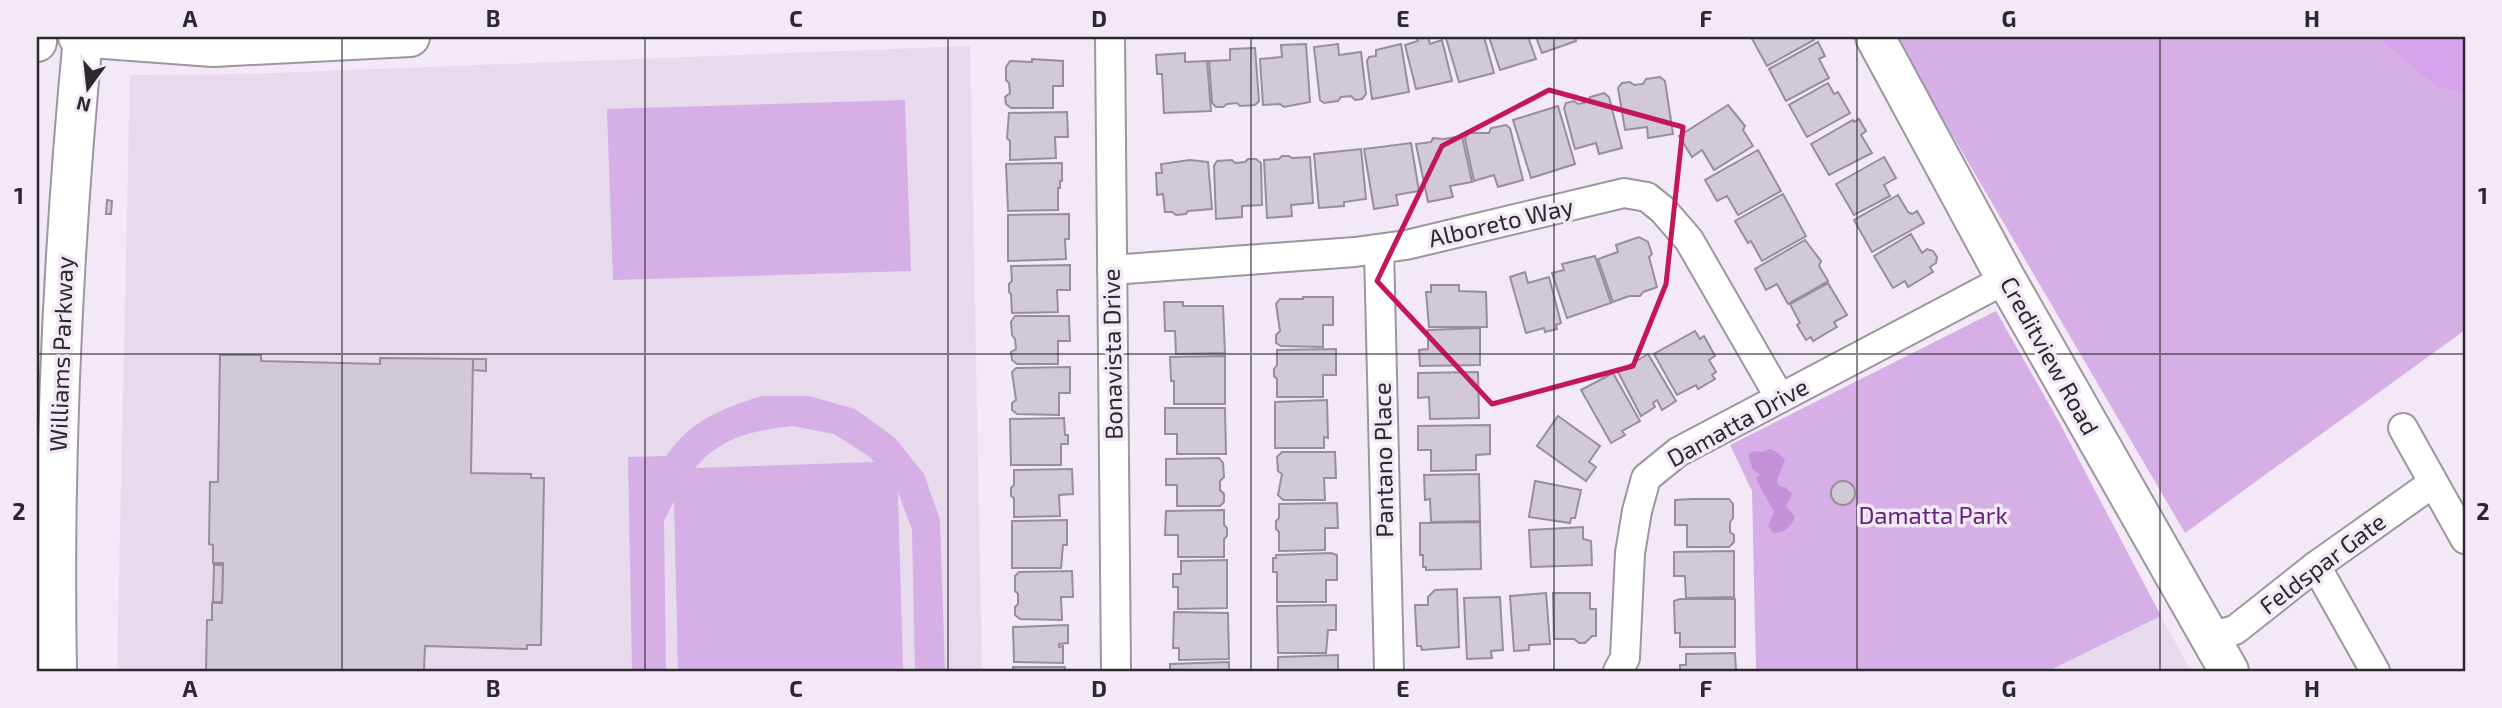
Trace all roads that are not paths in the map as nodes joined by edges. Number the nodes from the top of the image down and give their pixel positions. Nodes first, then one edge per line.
1 (37, 37) edge
2 (81, 37) edge
3 (410, 37) edge
4 (1110, 37) edge
5 (1875, 37) edge
6 (37, 42) edge
7 (1379, 249) junction
8 (1112, 270) junction
9 (2006, 279) junction
10 (1780, 398) junction
11 (2403, 428) dead end
12 (2434, 483) junction
13 (2465, 539) edge
14 (2316, 566) junction
15 (2209, 637) junction
16 (57, 671) edge
17 (1116, 671) edge
18 (1389, 671) edge
19 (1618, 671) edge
20 (2229, 671) edge
21 (2375, 671) edge

1 - 6 street
2 - 3 street
2 - 16 street, Williams Parkway
4 - 8 street, Bonavista Drive
5 - 9 street, Creditview Road
7 - 8 street, Alboreto Way
7 - 10 street, Alboreto Way
7 - 18 street, Pantano Place
8 - 17 street, Bonavista Drive
9 - 10 street, Damatta Drive
9 - 15 street, Creditview Road
10 - 19 street, Damatta Drive
11 - 12 street
12 - 13 street
12 - 14 street, Feldspar Gate
14 - 15 street, Feldspar Gate
14 - 21 street
15 - 20 street, Creditview Road

